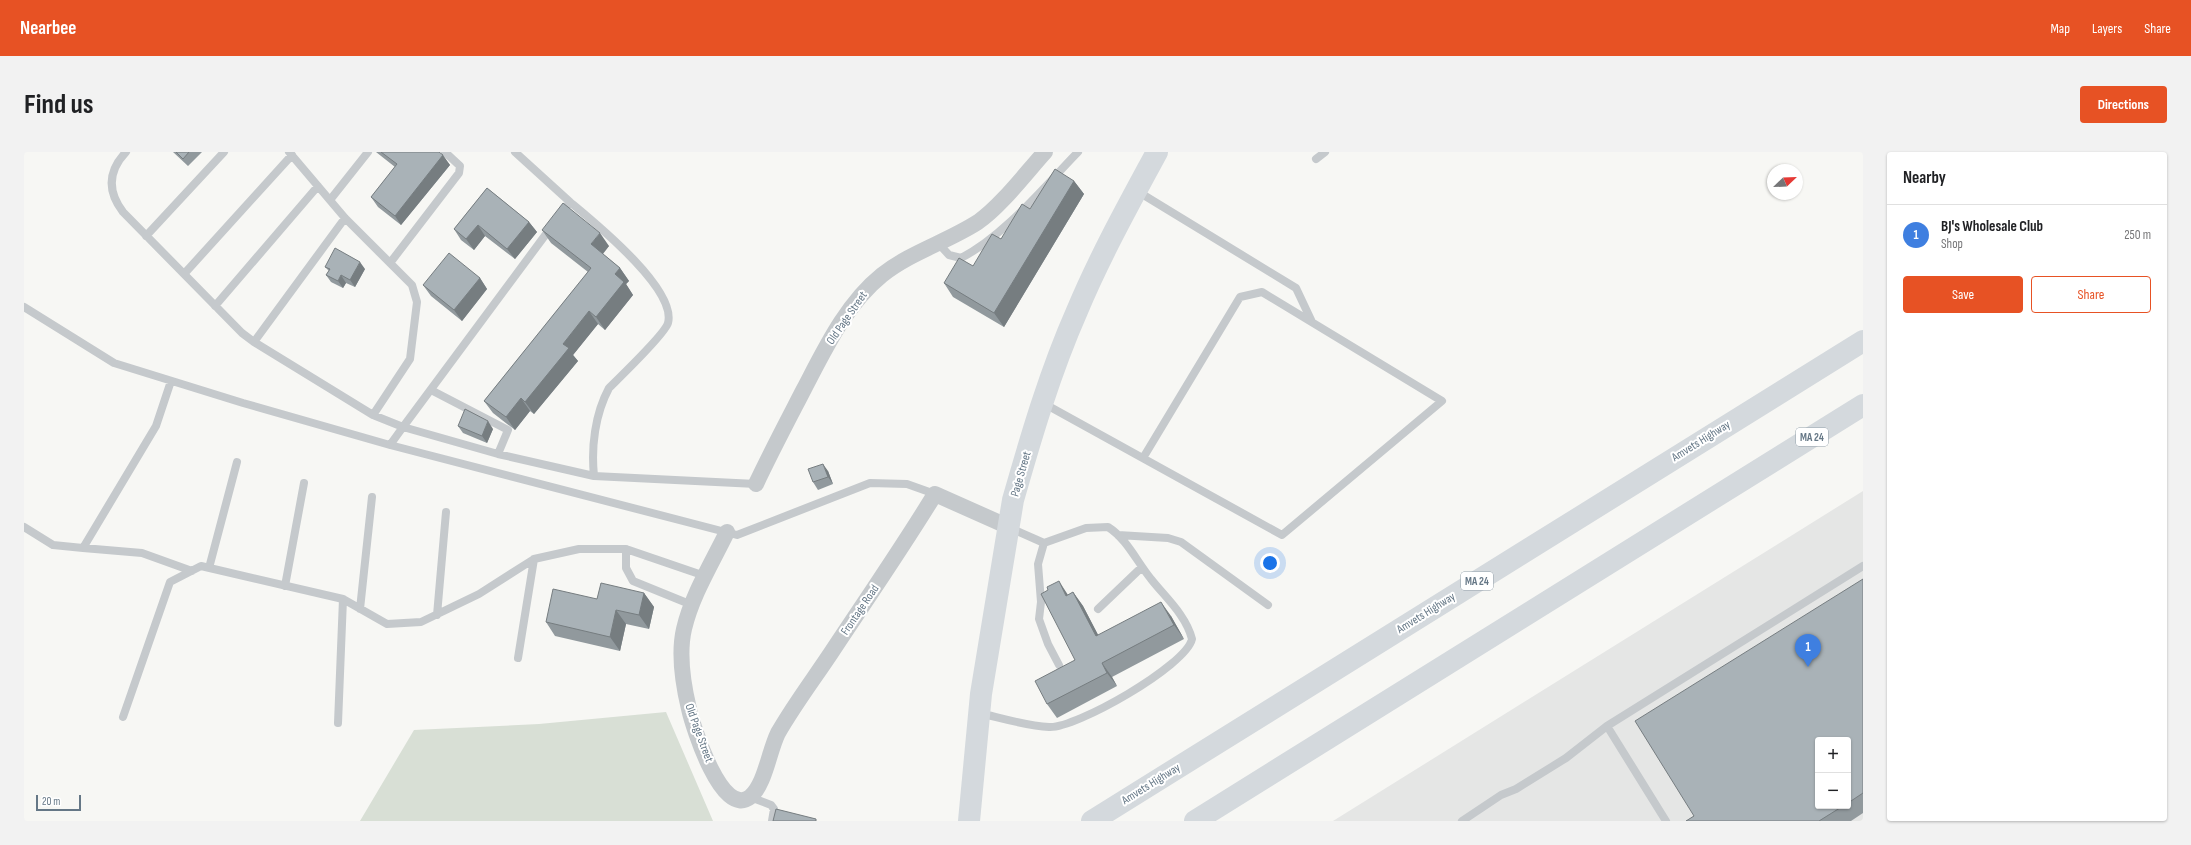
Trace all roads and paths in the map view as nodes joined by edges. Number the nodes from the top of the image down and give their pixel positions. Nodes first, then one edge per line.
1 (126, 152) edge
2 (224, 152) edge
3 (368, 152) edge
4 (445, 152) edge
5 (515, 152) edge
6 (1045, 152) edge
7 (1078, 152) edge
8 (1157, 152) edge
9 (1325, 152) edge
10 (290, 154) edge
11 (1316, 159) dead end
12 (318, 186) junction
13 (1136, 191) junction
14 (330, 200) junction
15 (570, 202) junction
16 (345, 218) junction
17 (146, 236) junction
18 (938, 243) junction
19 (390, 262) junction
20 (184, 274) junction
21 (215, 306) junction
22 (24, 307) edge
23 (1312, 322) junction
24 (1863, 341) edge
25 (254, 342) junction
26 (170, 381) junction
27 (431, 390) junction
28 (1043, 403) junction
29 (1863, 405) edge
30 (373, 415) junction
31 (403, 427) junction
32 (390, 445) junction
33 (498, 454) junction
34 (1143, 458) junction
35 (237, 462) dead end
36 (594, 476) junction
37 (304, 483) dead end
38 (756, 484) joint
39 (935, 494) junction
40 (372, 497) dead end
41 (446, 512) dead end
42 (24, 527) edge
43 (1009, 527) junction
44 (728, 532) junction
45 (1118, 535) junction
46 (1044, 543) junction
47 (83, 548) junction
48 (626, 549) junction
49 (534, 559) junction
50 (1142, 566) junction
51 (1863, 566) edge
52 (209, 568) junction
53 (192, 571) junction
54 (705, 576) junction
55 (285, 586) junction
56 (343, 599) junction
57 (692, 605) junction
58 (1268, 605) dead end
59 (360, 609) junction
60 (1098, 609) dead end
61 (437, 614) junction
62 (518, 658) dead end
63 (1060, 665) dead end
64 (979, 713) junction
65 (123, 717) dead end
66 (338, 723) dead end
67 (1607, 726) junction
68 (750, 797) junction
69 (772, 821) edge
70 (970, 821) edge
71 (1092, 821) edge
72 (1195, 821) edge
73 (1462, 821) edge
74 (1666, 821) edge

1 - 17 lane
2 - 17 lane
3 - 14 lane
4 - 19 lane
5 - 15 lane
6 - 18 street, Old Page Street
7 - 18 lane
8 - 13 main road, Page Street
9 - 11 lane
10 - 12 lane
10 - 20 lane
12 - 14 lane
12 - 21 lane
13 - 23 lane
13 - 28 main road, Page Street
14 - 16 lane
15 - 27 lane
15 - 36 lane
16 - 19 lane
16 - 25 lane
17 - 20 lane
18 - 38 street, Old Page Street
19 - 30 lane
20 - 21 lane
21 - 25 lane
22 - 26 lane
23 - 34 lane
23 - 34 lane
24 - 71 main road, Amvets Highway / MA 24
25 - 30 lane
26 - 32 lane
26 - 47 lane
27 - 31 lane
27 - 33 lane
28 - 34 lane
28 - 43 main road, Page Street
29 - 72 main road, MA 24
30 - 31 lane
31 - 32 lane
31 - 33 lane
32 - 44 lane
33 - 36 lane
35 - 52 lane
36 - 38 lane
37 - 55 lane
39 - 43 street
39 - 44 lane
39 - 68 street, Frontage Road
40 - 59 lane
41 - 61 lane
42 - 47 lane
43 - 46 lane
43 - 64 main road, Page Street
44 - 54 street, Old Page Street
45 - 46 lane
45 - 50 lane
45 - 58 lane
46 - 63 lane
47 - 53 lane
48 - 49 lane
48 - 54 lane
48 - 57 lane
49 - 61 lane
49 - 62 lane
50 - 60 lane
50 - 64 lane
51 - 67 lane
52 - 53 lane
52 - 55 lane
53 - 65 lane
54 - 57 street, Old Page Street
55 - 56 lane
56 - 59 lane
56 - 66 lane
57 - 68 street, Old Page Street
59 - 61 lane
64 - 70 main road, Page Street
67 - 73 lane
67 - 74 lane
68 - 69 lane

